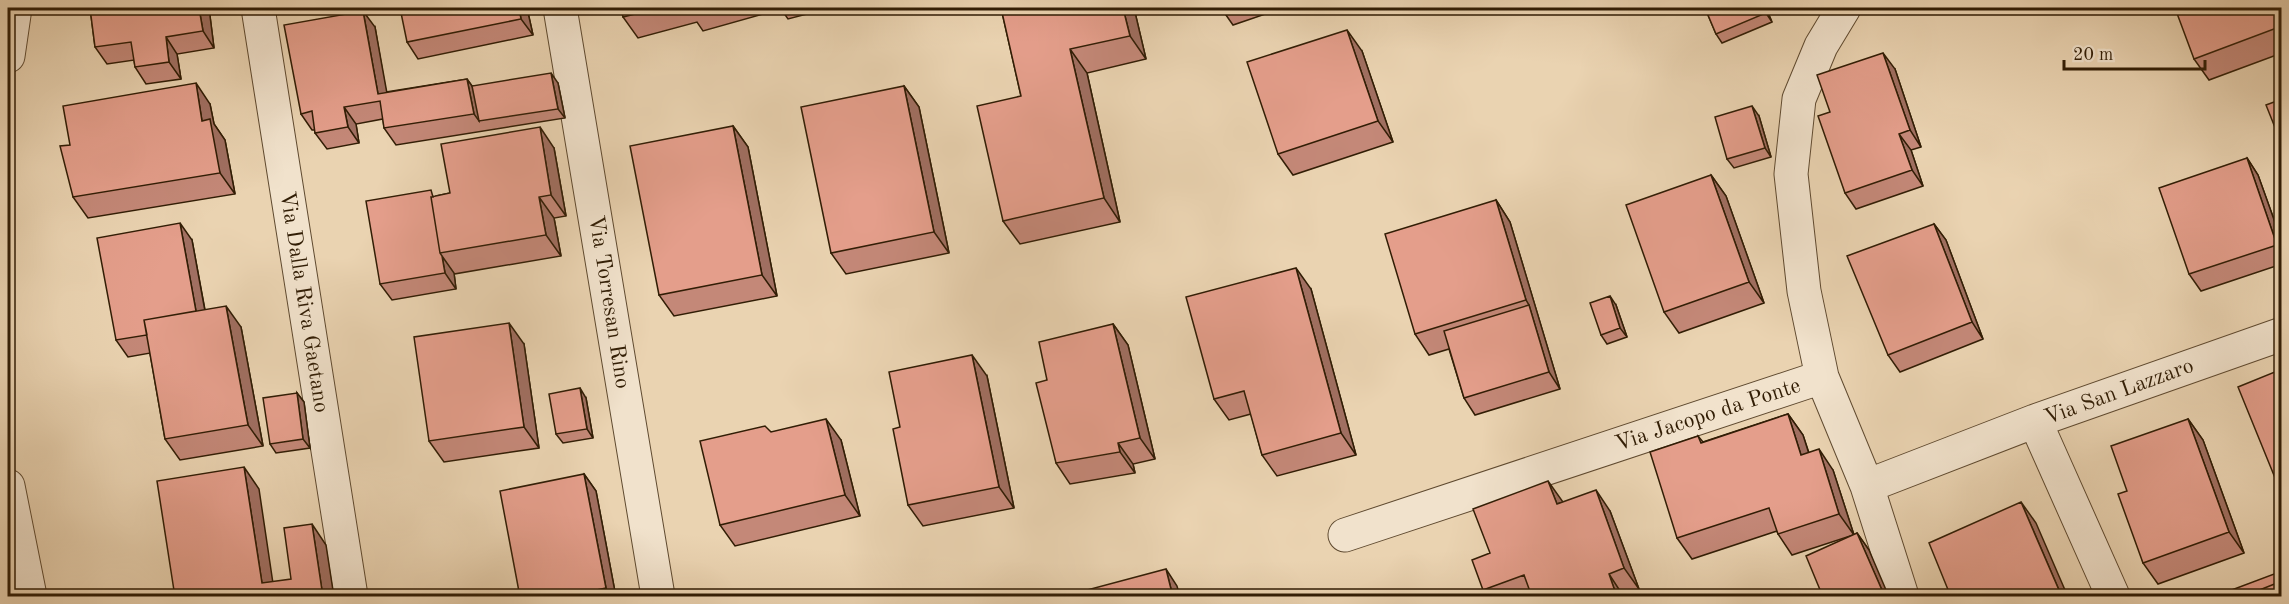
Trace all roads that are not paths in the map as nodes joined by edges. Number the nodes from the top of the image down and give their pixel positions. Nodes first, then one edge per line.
1 (15, 8) edge
2 (258, 8) edge
3 (560, 8) edge
4 (1844, 8) edge
5 (8, 56) edge
6 (2282, 334) edge
7 (1822, 377) junction
8 (2035, 421) junction
9 (8, 486) edge
10 (1867, 486) junction
11 (1345, 535) dead end
12 (30, 597) edge
13 (351, 597) edge
14 (658, 597) edge
15 (1902, 597) edge
16 (2113, 597) edge

1 - 5 street
2 - 13 street, Via Dalla Riva Gaetano
3 - 14 street, Via Torresan Rino
4 - 7 street
6 - 8 street, Via San Lazzaro
7 - 10 street, Via Jacopo da Ponte
7 - 11 street, Via Jacopo da Ponte
8 - 10 street
8 - 16 street, Via San Lazzaro
9 - 12 street
10 - 15 street, Via Jacopo da Ponte

